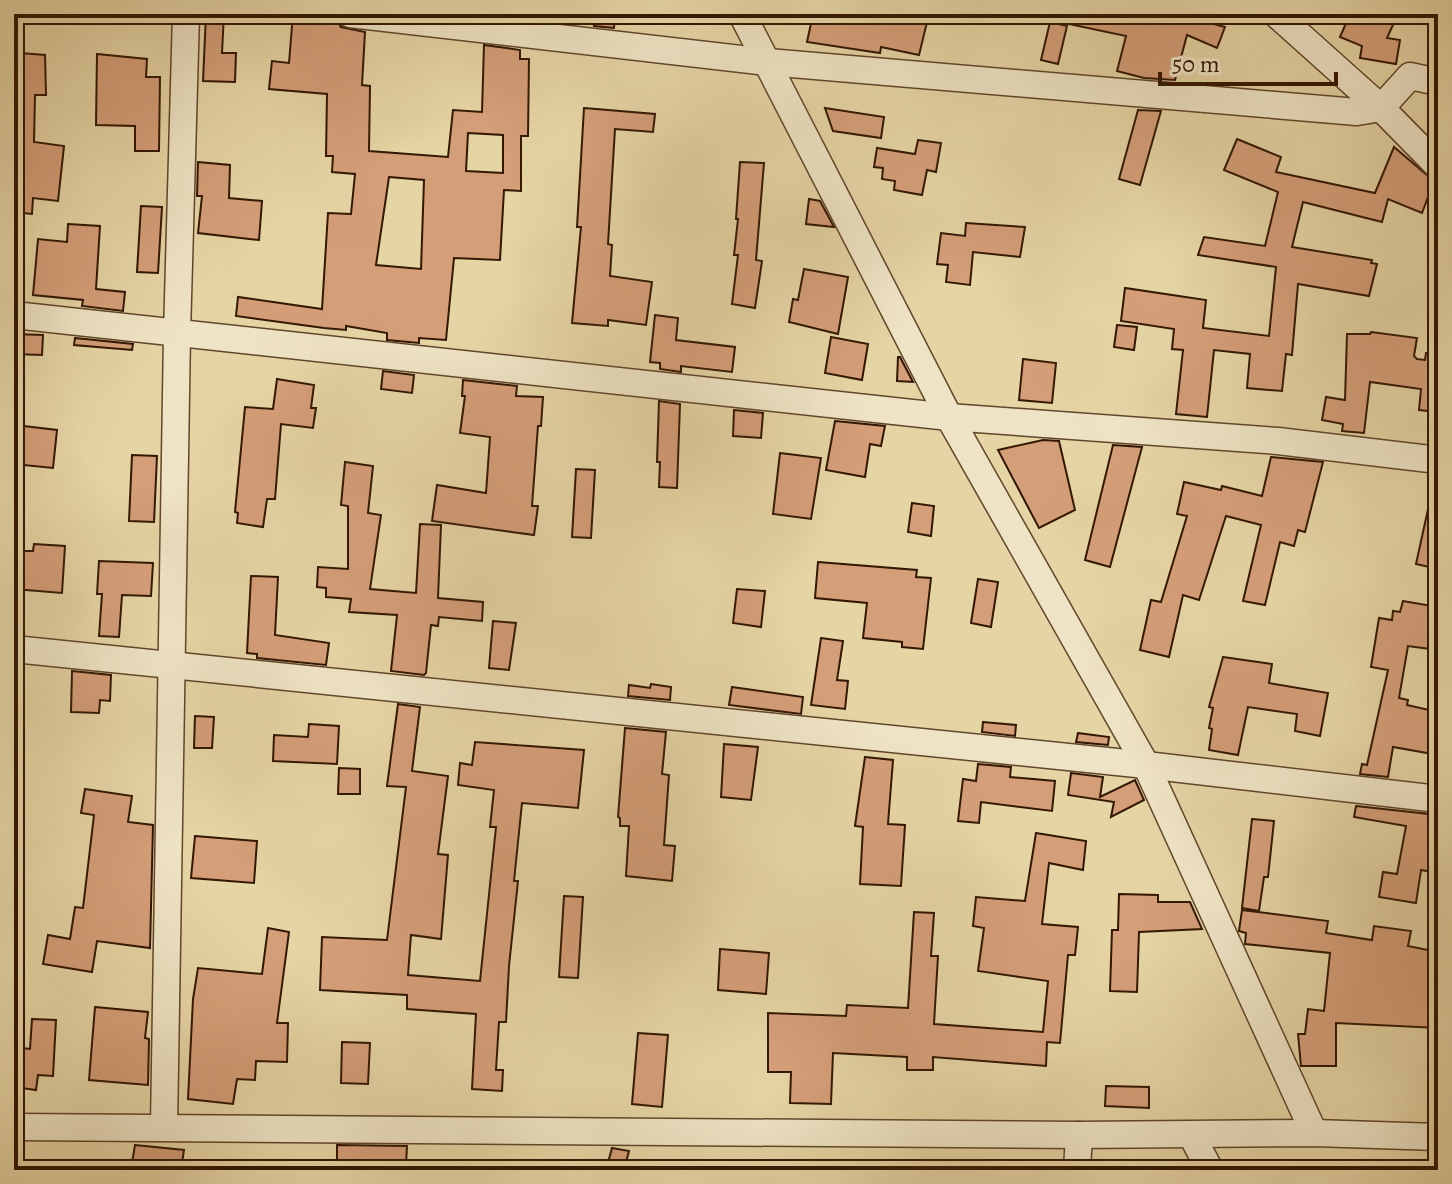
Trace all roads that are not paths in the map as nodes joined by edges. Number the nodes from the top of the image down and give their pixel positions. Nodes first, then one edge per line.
1 (186, 14) edge
2 (350, 14) edge
3 (742, 14) edge
4 (1276, 14) edge
5 (768, 62) junction
6 (1438, 82) edge
7 (1381, 108) junction
8 (1438, 166) edge
9 (14, 315) edge
10 (177, 334) junction
11 (949, 417) junction
12 (1438, 460) edge
13 (14, 649) edge
14 (173, 666) junction
15 (1146, 765) junction
16 (1438, 799) edge
17 (14, 1127) edge
18 (164, 1127) junction
19 (1314, 1133) junction
20 (1079, 1135) junction
21 (1192, 1136) junction
22 (1438, 1137) edge
23 (1077, 1170) edge
24 (1210, 1170) edge

1 - 10 street
2 - 5 street
3 - 5 street
4 - 7 street
5 - 7 street
5 - 11 street
6 - 7 street
7 - 8 street
9 - 10 street
10 - 11 street
10 - 14 street
11 - 12 street
11 - 15 street
13 - 14 street
14 - 15 street
14 - 18 street
15 - 16 street
15 - 19 street
17 - 18 street
18 - 20 street
19 - 21 street
19 - 22 street
20 - 21 street
20 - 23 street
21 - 24 street

